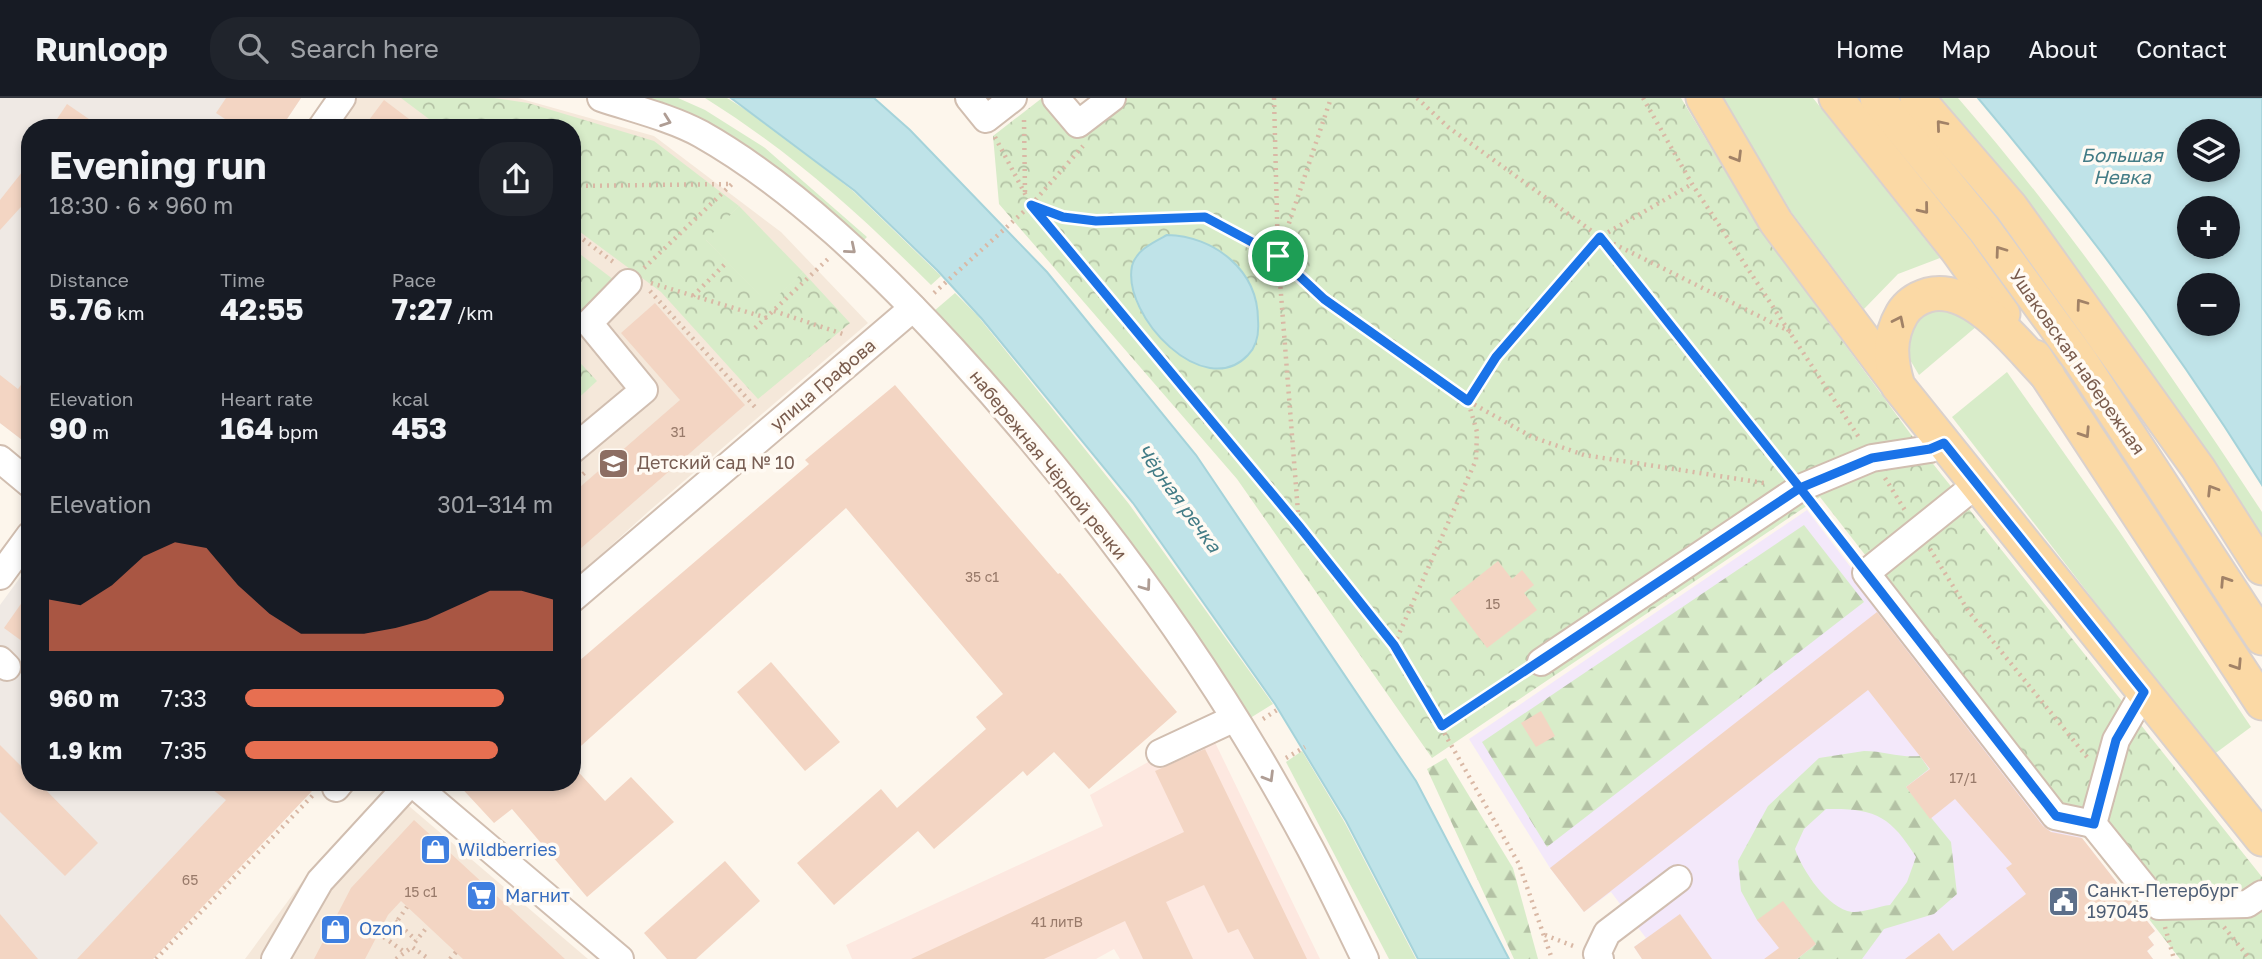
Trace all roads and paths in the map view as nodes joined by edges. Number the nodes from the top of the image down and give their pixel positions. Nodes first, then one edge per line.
1 (342, 98) edge
2 (601, 98) edge
3 (969, 98) edge
4 (1056, 98) edge
5 (1112, 98) edge
6 (1274, 98) edge
7 (1331, 98) edge
8 (1417, 98) edge
9 (1703, 98) edge
10 (1836, 98) edge
11 (1877, 98) edge
12 (1917, 98) edge
13 (1018, 105) edge
14 (327, 119) edge
15 (986, 119) junction
16 (1078, 124) junction
17 (752, 165) junction
18 (732, 184) junction
19 (1692, 184) dead end
20 (581, 186) edge
21 (1026, 193) junction
22 (1031, 205) junction
23 (1600, 237) junction
24 (581, 238) edge
25 (1278, 256) junction
26 (830, 257) dead end
27 (727, 262) dead end
28 (631, 280) junction
29 (944, 288) dead end
30 (693, 296) junction
31 (914, 308) junction
32 (774, 311) junction
33 (767, 318) junction
34 (755, 328) dead end
35 (1792, 333) dead end
36 (853, 337) dead end
37 (2048, 376) junction
38 (1898, 386) junction
39 (1468, 401) junction
40 (755, 407) dead end
41 (581, 442) edge
42 (1944, 443) junction
43 (0, 459) edge
44 (21, 476) edge
45 (1977, 484) junction
46 (1800, 488) junction
47 (1299, 526) junction
48 (21, 547) edge
49 (2262, 568) edge
50 (1866, 573) junction
51 (0, 576) edge
52 (581, 590) edge
53 (2262, 638) edge
54 (1394, 645) junction
55 (1541, 662) joint
56 (2144, 692) junction
57 (2262, 703) edge
58 (1280, 708) dead end
59 (1246, 721) junction
60 (1442, 726) junction
61 (1305, 747) dead end
62 (1160, 753) dead end
63 (1283, 761) dead end
64 (327, 791) edge
65 (403, 791) edge
66 (422, 791) edge
67 (2094, 824) junction
68 (2262, 839) edge
69 (1678, 879) dead end
70 (2262, 894) edge
71 (397, 905) dead end
72 (2159, 906) junction
73 (2208, 906) junction
74 (395, 921) junction
75 (428, 926) dead end
76 (378, 933) dead end
77 (1544, 935) junction
78 (386, 937) junction
79 (416, 940) junction
80 (412, 947) junction
81 (403, 951) junction
82 (456, 952) dead end
83 (1598, 957) edge
84 (156, 959) edge
85 (275, 959) edge
86 (396, 959) edge
87 (429, 959) edge
88 (450, 959) edge
89 (620, 959) edge
90 (1365, 959) edge
91 (1552, 959) edge
92 (2174, 959) edge
93 (2250, 959) edge

1 - 14 street
2 -> 17 street, набережная Чёрной речки
3 - 15 street
4 - 16 street
5 - 16 street
6 - 25 path
7 - 25 path
8 - 23 path
9 -> 38 main road
10 -> 37 main road, Ушаковская набережная
53 -> 11 main road, Ушаковская набережная
49 -> 12 main road
13 - 15 street
13 - 21 path
15 - 21 path
16 - 22 path
17 - 18 path
17 -> 31 street, набережная Чёрной речки
18 - 20 path
18 - 28 path
19 - 23 path
21 - 22 path
22 - 25 path
22 - 29 path
22 - 47 path
23 - 35 path
23 - 39 path
23 - 46 path
24 - 28 path
25 - 39 path
25 - 47 path
26 - 32 path
27 - 30 path
28 - 30 path
28 - 40 path
28 - 41 street
30 - 33 path
31 - 52 street, улица Графова
31 -> 59 street, набережная Чёрной речки
32 - 33 path
32 - 36 path
33 - 34 path
38 -> 37 main road, Ушаковская набережная
37 -> 57 main road, Ушаковская набережная
38 - 42 main road, Ушаковская набережная
39 - 46 path
39 - 54 path
42 - 45 main road, Ушаковская набережная
42 - 46 street
43 - 44 street
45 - 50 street
45 - 56 main road, Ушаковская набережная
46 - 50 path
46 - 55 street
47 - 54 path
48 - 51 street
50 - 67 street
54 - 60 path
55 - 60 path
56 - 67 street
56 - 68 main road, Ушаковская набережная
58 - 59 path
59 - 62 street
59 -> 90 street, набережная Чёрной речки
60 - 77 path
61 - 63 path
64 - 84 path
65 - 85 street
66 - 89 street
67 - 72 street
69 - 83 street
70 - 73 street
71 - 74 path
72 - 73 street
72 - 92 path
73 - 93 path
74 - 78 path
74 - 79 path
75 - 79 path
76 - 78 path
77 - 83 path
77 - 91 path
78 - 81 path
79 - 80 path
80 - 81 path
80 - 87 path
81 - 86 path
82 - 88 path

